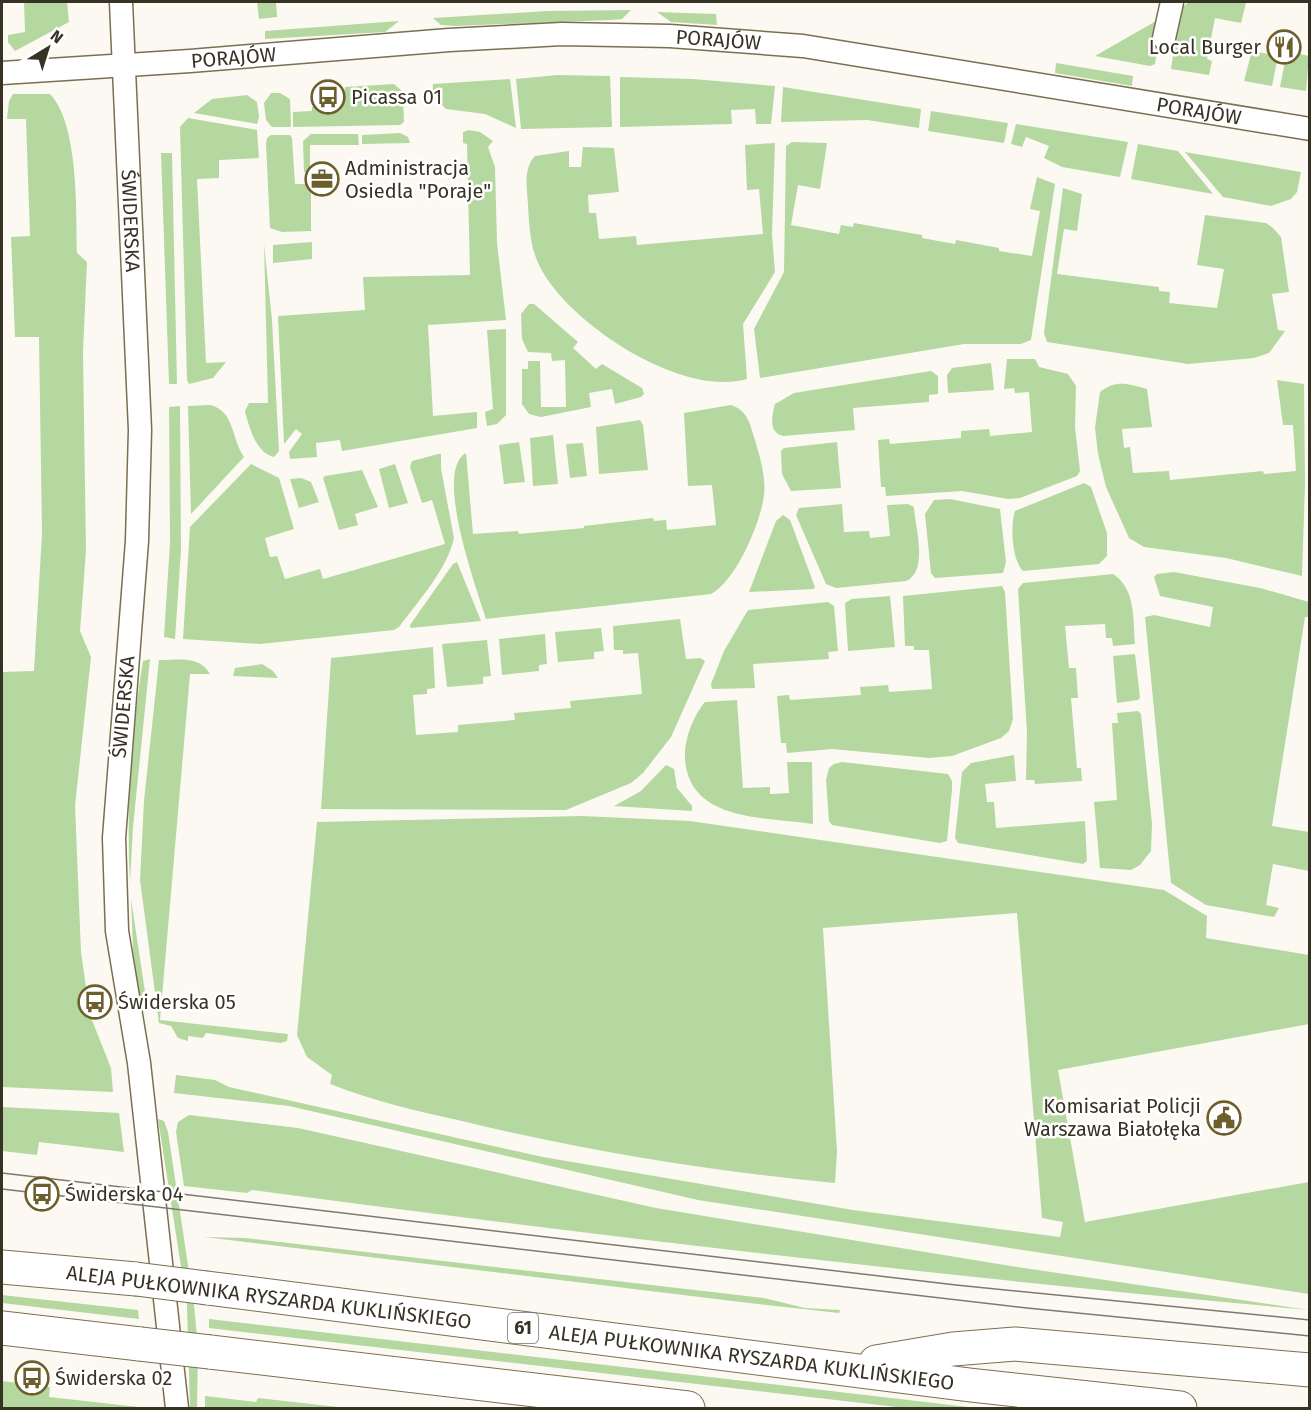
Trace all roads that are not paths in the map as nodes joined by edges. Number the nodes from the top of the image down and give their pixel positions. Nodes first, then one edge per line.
1 (121, 2) edge
2 (1172, 2) edge
3 (1164, 38) dead end
4 (123, 66) junction
5 (2, 73) edge
6 (1310, 129) edge
7 (2, 1267) edge
8 (2, 1328) edge
9 (839, 1368) junction
10 (1310, 1370) edge
11 (177, 1408) edge
12 (688, 1408) edge
13 (1180, 1408) edge

1 - 4 street, ŚWIDERSKA
2 - 3 street
4 - 5 street, PORAJÓW
4 - 6 street, PORAJÓW
4 - 11 street, ŚWIDERSKA
7 - 9 main road, ALEJA PUŁKOWNIKA RYSZARDA KUKLIŃSKIEGO / 61, bridge
8 - 12 main road, bridge
9 - 10 main road
9 - 13 main road, ALEJA PUŁKOWNIKA RYSZARDA KUKLIŃSKIEGO / 61

